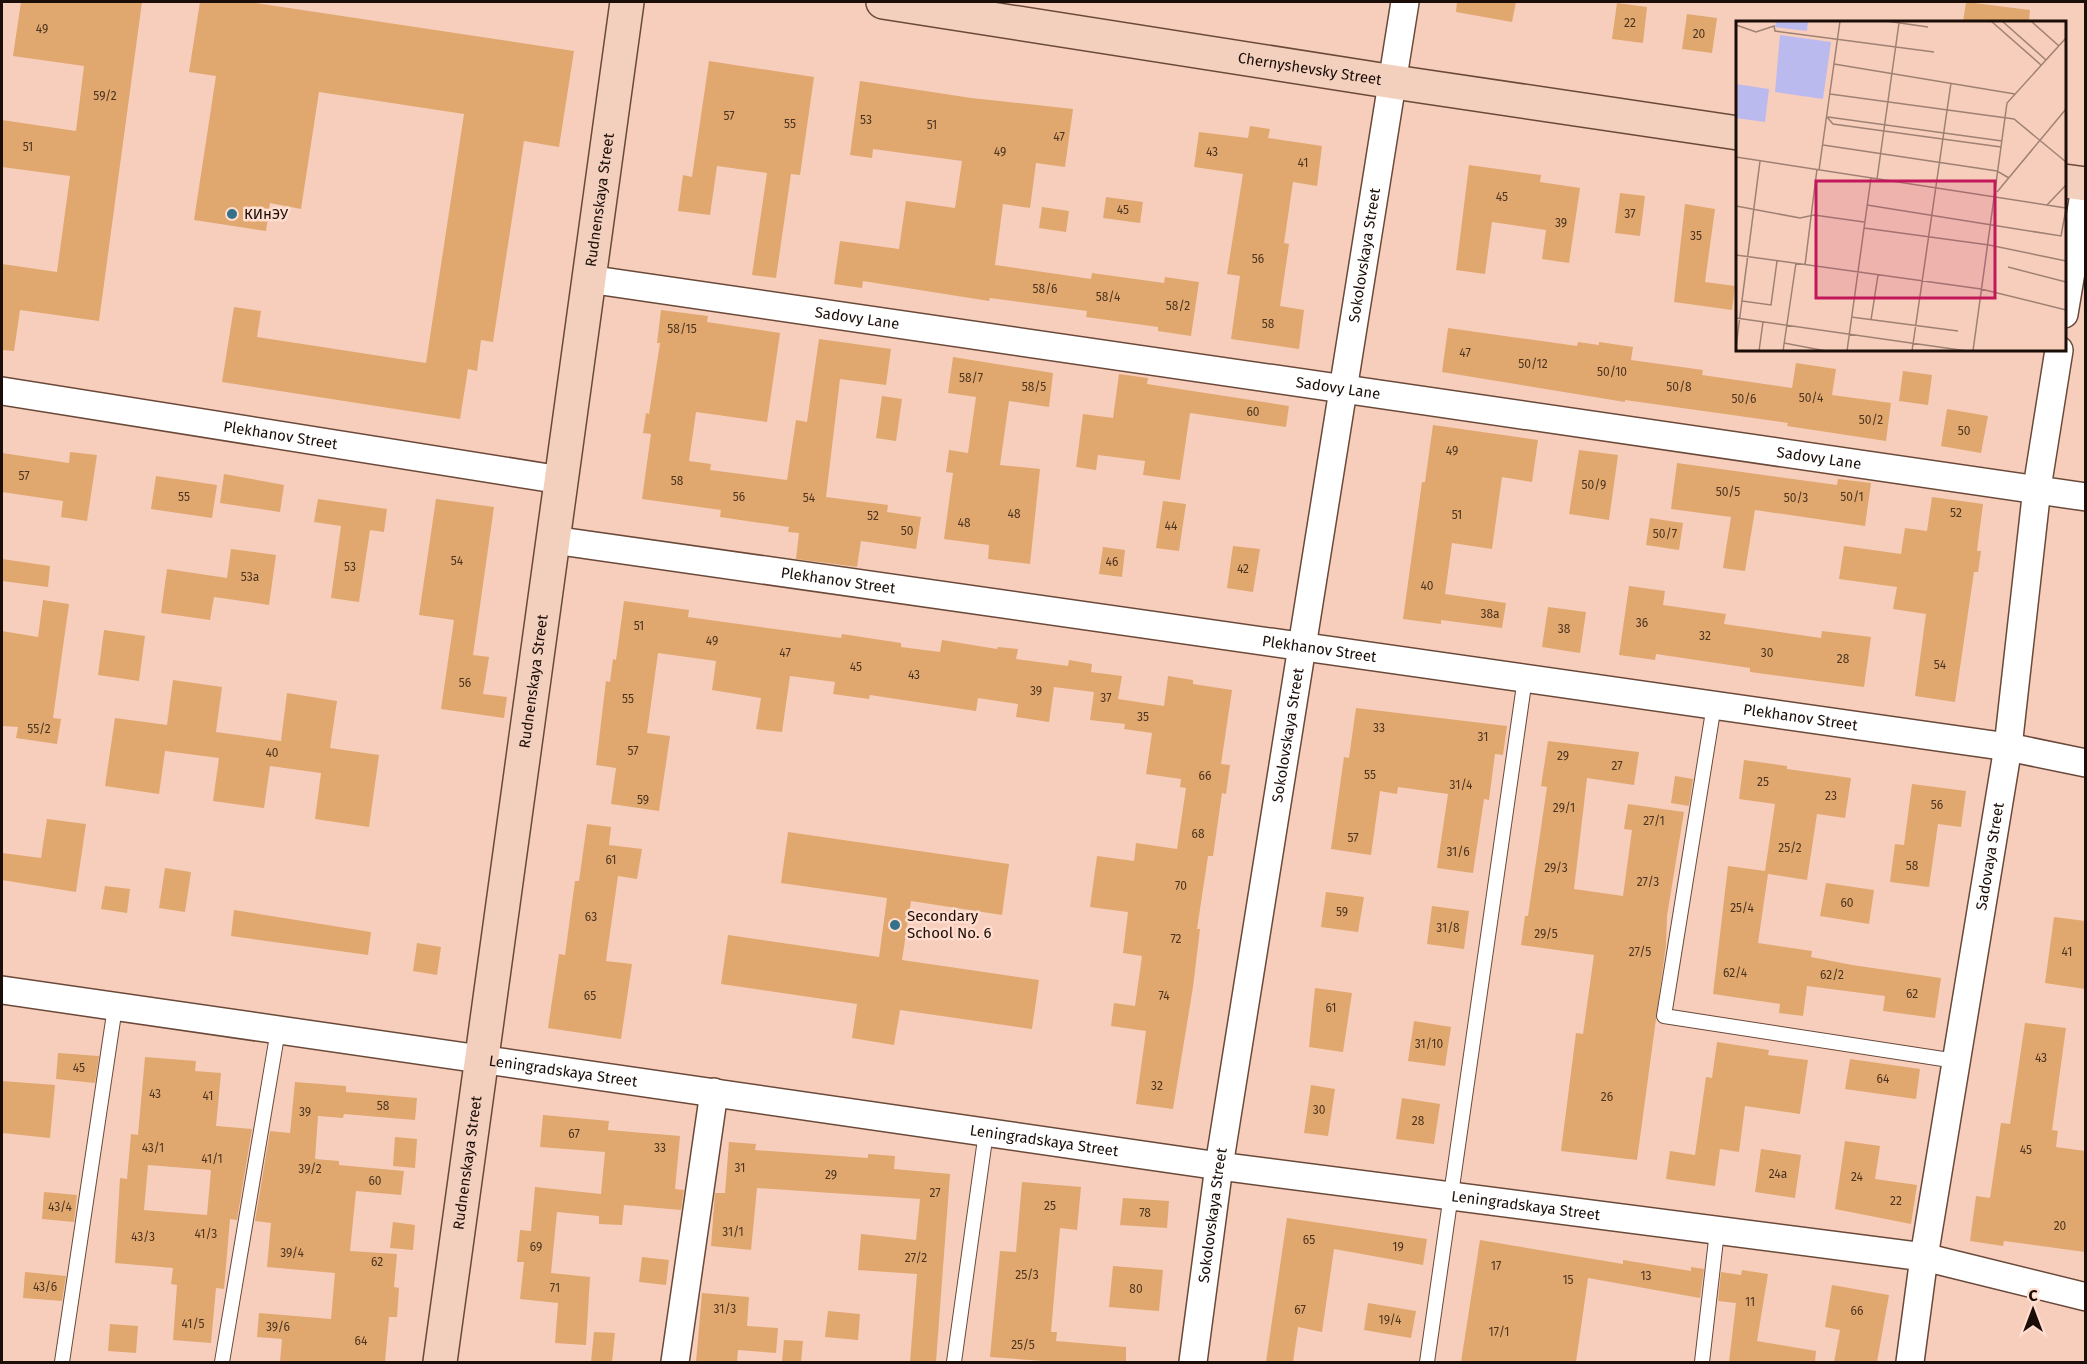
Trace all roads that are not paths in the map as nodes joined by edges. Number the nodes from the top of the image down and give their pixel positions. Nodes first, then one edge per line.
1 (627, 2) edge
2 (883, 2) edge
3 (1405, 2) edge
4 (1394, 82) junction
5 (1736, 133) edge
6 (2066, 181) edge
7 (2085, 183) edge
8 (588, 279) junction
9 (2066, 302) edge
10 (2059, 351) edge
11 (1345, 388) junction
12 (2, 391) edge
13 (561, 480) junction
14 (2037, 488) junction
15 (2085, 497) edge
16 (553, 540) junction
17 (1303, 647) junction
18 (1525, 678) junction
19 (1714, 705) junction
20 (2008, 747) junction
21 (2085, 763) edge
22 (2, 990) edge
23 (116, 1007) junction
24 (278, 1030) junction
25 (481, 1059) junction
26 (1956, 1061) junction
27 (714, 1092) junction
28 (986, 1132) junction
29 (1220, 1166) junction
30 (1451, 1196) junction
31 (1717, 1230) junction
32 (1924, 1257) junction
33 (2085, 1297) edge
34 (62, 1362) edge
35 (222, 1362) edge
36 (440, 1362) edge
37 (675, 1362) edge
38 (954, 1362) edge
39 (1193, 1362) edge
40 (1427, 1362) edge
41 (1702, 1362) edge
42 (1910, 1362) edge

1 - 8 street, Rudnenskaya Street
2 - 4 street, Chernyshevsky Street
3 - 4 street, Sokolovskaya Street
4 - 5 street, Chernyshevsky Street
4 - 11 street, Sokolovskaya Street
6 - 7 street
7 - 9 street
8 - 11 street, Sadovy Lane
8 - 13 street, Rudnenskaya Street
10 - 14 street, Sadovaya Street
11 - 14 street, Sadovy Lane
11 - 17 street, Sokolovskaya Street
12 - 13 street, Plekhanov Street
13 - 16 street, Rudnenskaya Street
14 - 15 street, Sadovy Lane
14 - 20 street, Sadovaya Street
16 - 17 street, Plekhanov Street
16 - 25 street, Rudnenskaya Street
17 - 18 street, Plekhanov Street
17 - 29 street, Sokolovskaya Street
18 - 19 street, Plekhanov Street
18 - 30 lane
19 - 20 street, Plekhanov Street
19 - 26 lane
20 - 21 street, Plekhanov Street
20 - 26 street, Sadovaya Street
22 - 23 street, Leningradskaya Street
23 - 24 street, Leningradskaya Street
23 - 34 lane
24 - 25 street, Leningradskaya Street
24 - 35 lane
25 - 27 street, Leningradskaya Street
25 - 36 street, Rudnenskaya Street
26 - 32 street, Sadovaya Street
27 - 28 street, Leningradskaya Street
27 - 37 street
28 - 29 street, Leningradskaya Street
28 - 38 lane
29 - 30 street, Leningradskaya Street
29 - 39 street, Sokolovskaya Street
30 - 31 street, Leningradskaya Street
30 - 40 lane
31 - 32 street, Leningradskaya Street
31 - 41 lane
32 - 33 street, Leningradskaya Street
32 - 42 street, Sadovaya Street

